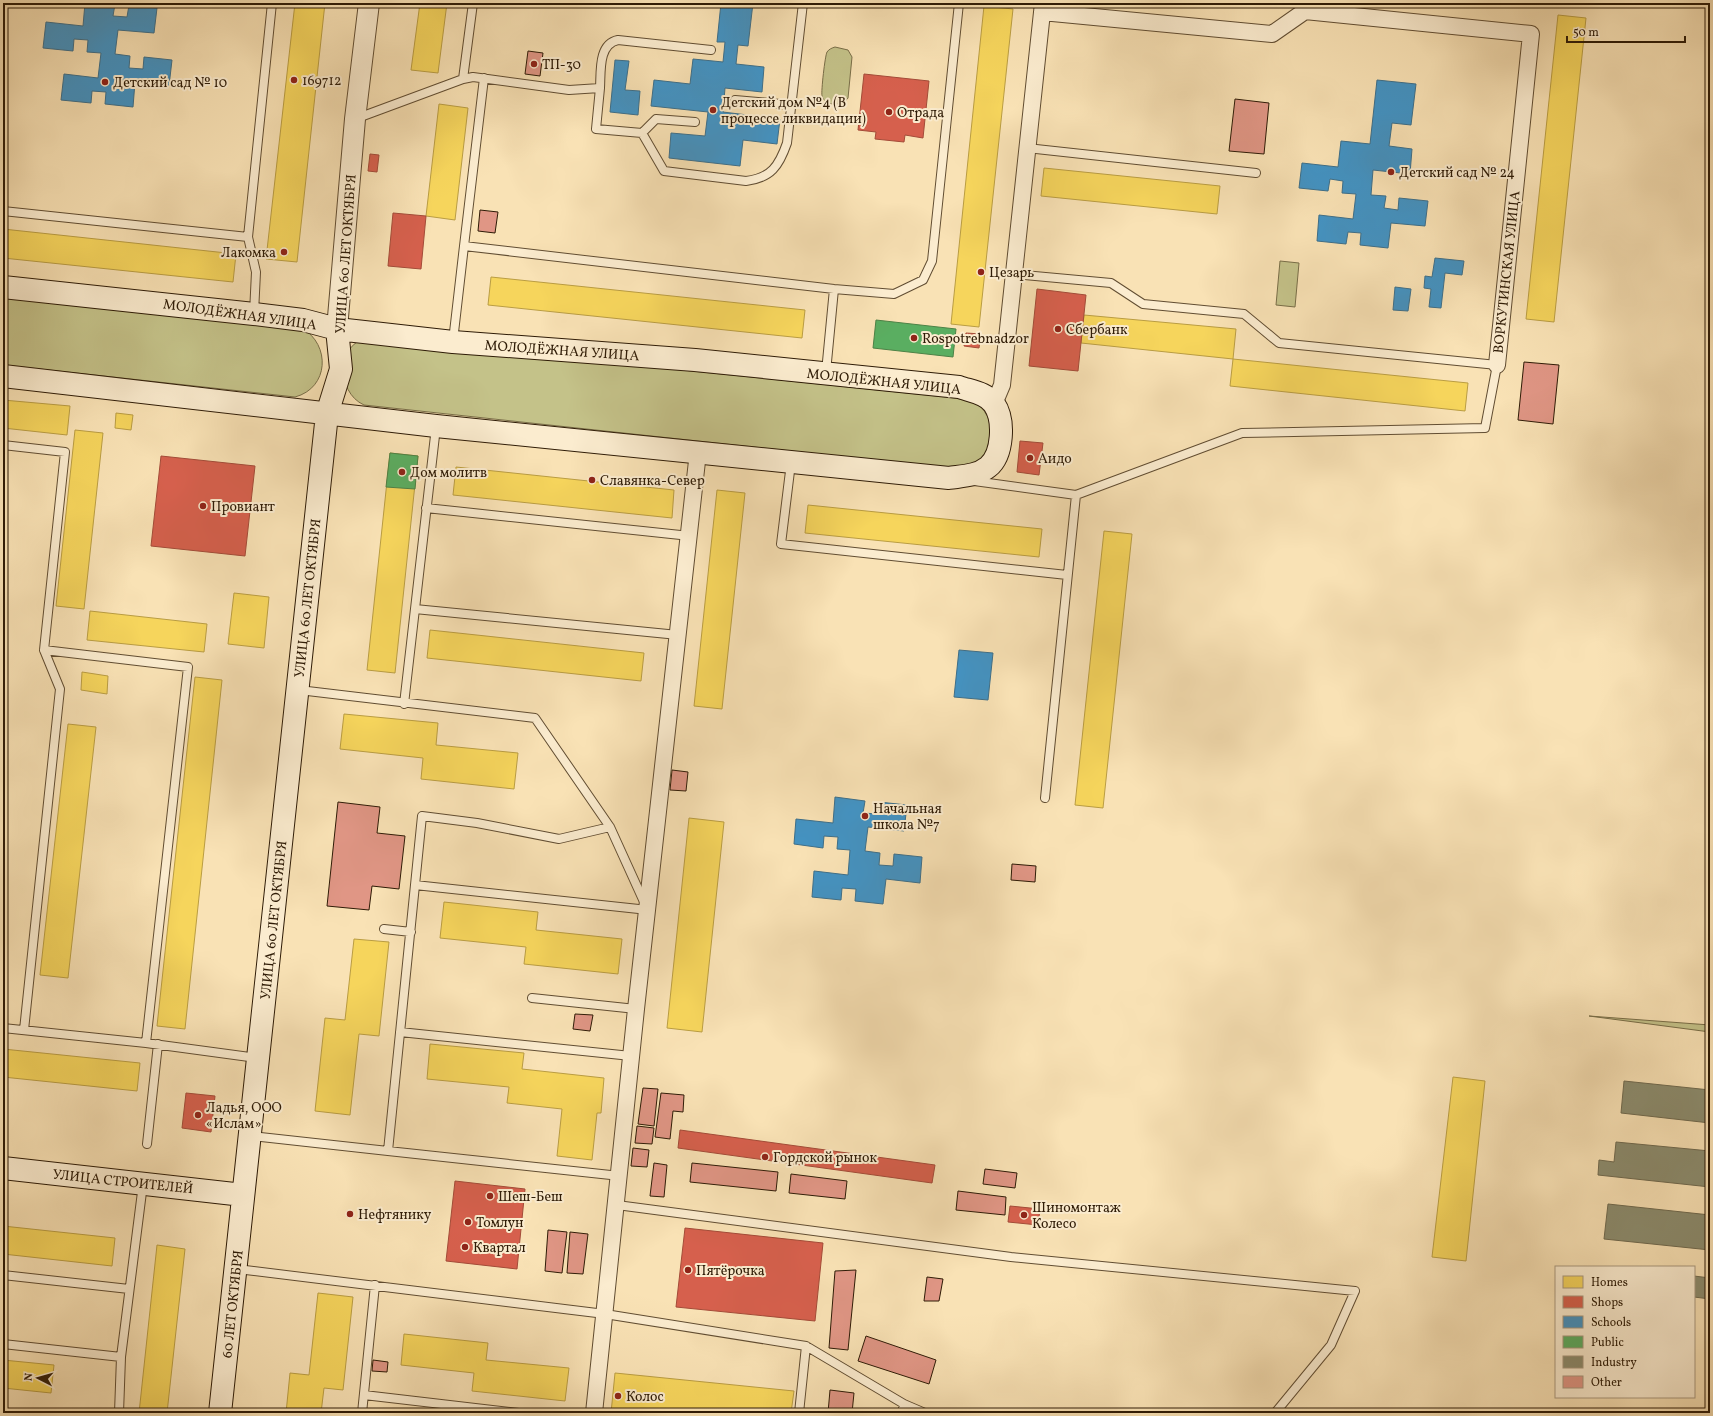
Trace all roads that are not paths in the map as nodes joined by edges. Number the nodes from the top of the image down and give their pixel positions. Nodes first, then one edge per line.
1 (272, 3) edge
2 (369, 3) edge
3 (473, 3) edge
4 (803, 3) edge
5 (959, 3) edge
6 (1042, 8) edge
7 (711, 50) dead end
8 (484, 78) junction
9 (463, 79) junction
10 (600, 88) junction
11 (735, 100) dead end
12 (792, 105) junction
13 (355, 119) junction
14 (695, 122) dead end
15 (642, 133) junction
16 (1027, 148) junction
17 (1256, 173) dead end
18 (3, 211) edge
19 (248, 237) junction
20 (464, 246) junction
21 (1014, 274) junction
22 (3, 287) edge
23 (834, 289) junction
24 (254, 314) junction
25 (337, 329) junction
26 (453, 342) junction
27 (1496, 365) junction
28 (825, 374) junction
29 (3, 376) edge
30 (994, 404) junction
31 (327, 414) junction
32 (436, 426) junction
33 (3, 445) edge
34 (698, 452) junction
35 (792, 462) junction
36 (949, 478) junction
37 (1076, 495) junction
38 (426, 508) junction
39 (690, 536) junction
40 (1067, 576) junction
41 (415, 609) junction
42 (678, 635) junction
43 (44, 650) junction
44 (298, 690) junction
45 (404, 704) junction
46 (1045, 798) dead end
47 (610, 827) junction
48 (415, 885) junction
49 (648, 910) junction
50 (384, 929) dead end
51 (412, 932) junction
52 (532, 998) dead end
53 (636, 1009) junction
54 (3, 1028) edge
55 (24, 1030) junction
56 (400, 1032) junction
57 (146, 1043) junction
58 (158, 1044) junction
59 (631, 1056) junction
60 (258, 1058) junction
61 (249, 1136) junction
62 (147, 1144) dead end
63 (388, 1151) junction
64 (3, 1168) edge
65 (620, 1176) junction
66 (143, 1184) junction
67 (243, 1195) junction
68 (617, 1205) junction
69 (236, 1269) junction
70 (3, 1275) edge
71 (375, 1285) junction
72 (129, 1289) junction
73 (605, 1314) junction
74 (3, 1344) edge
75 (806, 1346) junction
76 (121, 1356) junction
77 (364, 1395) junction
78 (903, 1409) edge
79 (119, 1413) edge
80 (220, 1413) edge
81 (362, 1413) edge
82 (519, 1413) edge
83 (594, 1413) edge
84 (799, 1413) edge
85 (925, 1413) edge
86 (1275, 1413) edge

1 - 19 lane
2 - 13 street, УЛИЦА 60 ЛЕТ ОКТЯБРЯ
3 - 9 lane
4 - 12 lane
5 - 23 lane
6 - 16 street
6 - 27 street, ВОРКУТИНСКАЯ УЛИЦА
7 - 10 lane
8 - 9 lane
8 - 10 lane
8 - 20 lane
9 - 13 lane
10 - 15 lane
11 - 12 lane
12 - 15 lane
13 - 25 street, УЛИЦА 60 ЛЕТ ОКТЯБРЯ
14 - 15 lane
16 - 17 lane
16 - 21 street
18 - 19 lane
19 - 24 lane
20 - 23 lane
20 - 26 lane
21 - 27 lane
21 - 30 street
22 - 24 main road, МОЛОДЁЖНАЯ УЛИЦА
23 - 28 lane
24 - 25 main road, МОЛОДЁЖНАЯ УЛИЦА
25 - 26 main road, МОЛОДЁЖНАЯ УЛИЦА
25 - 31 main road, УЛИЦА 60 ЛЕТ ОКТЯБРЯ
26 - 28 main road, МОЛОДЁЖНАЯ УЛИЦА
27 - 37 lane
28 - 30 main road, МОЛОДЁЖНАЯ УЛИЦА
29 - 31 main road
30 - 36 main road
31 - 32 main road
31 - 44 main road, УЛИЦА 60 ЛЕТ ОКТЯБРЯ
32 - 34 main road
32 - 38 lane
33 - 43 lane
34 - 35 main road
34 - 39 street
35 - 36 main road
35 - 40 lane
36 - 37 lane
37 - 40 lane
38 - 39 lane
38 - 41 lane
39 - 42 street
40 - 46 lane
41 - 42 lane
41 - 45 lane
42 - 49 street
43 - 55 lane
43 - 57 lane
44 - 45 lane
44 - 60 main road, УЛИЦА 60 ЛЕТ ОКТЯБРЯ
45 - 47 lane
47 - 48 lane
47 - 49 lane
48 - 49 lane
48 - 51 lane
49 - 53 street
50 - 51 lane
51 - 56 lane
52 - 53 lane
53 - 59 street
54 - 55 lane
55 - 57 lane
56 - 59 lane
56 - 63 lane
57 - 58 lane
58 - 60 lane
58 - 62 lane
59 - 65 street
60 - 61 main road, УЛИЦА 60 ЛЕТ ОКТЯБРЯ
61 - 63 lane
61 - 67 main road, УЛИЦА 60 ЛЕТ ОКТЯБРЯ
63 - 65 lane
64 - 66 main road, УЛИЦА СТРОИТЕЛЕЙ
65 - 68 street
66 - 67 main road, УЛИЦА СТРОИТЕЛЕЙ
66 - 72 lane
67 - 69 main road, 60 ЛЕТ ОКТЯБРЯ
68 - 73 street
68 - 86 lane
69 - 71 lane
69 - 80 main road, 60 ЛЕТ ОКТЯБРЯ
70 - 72 lane
71 - 73 lane
71 - 77 lane
72 - 76 lane
73 - 75 lane
73 - 83 street
74 - 76 lane
75 - 78 lane
75 - 84 lane
76 - 79 lane
77 - 81 lane
77 - 82 lane
78 - 85 lane

